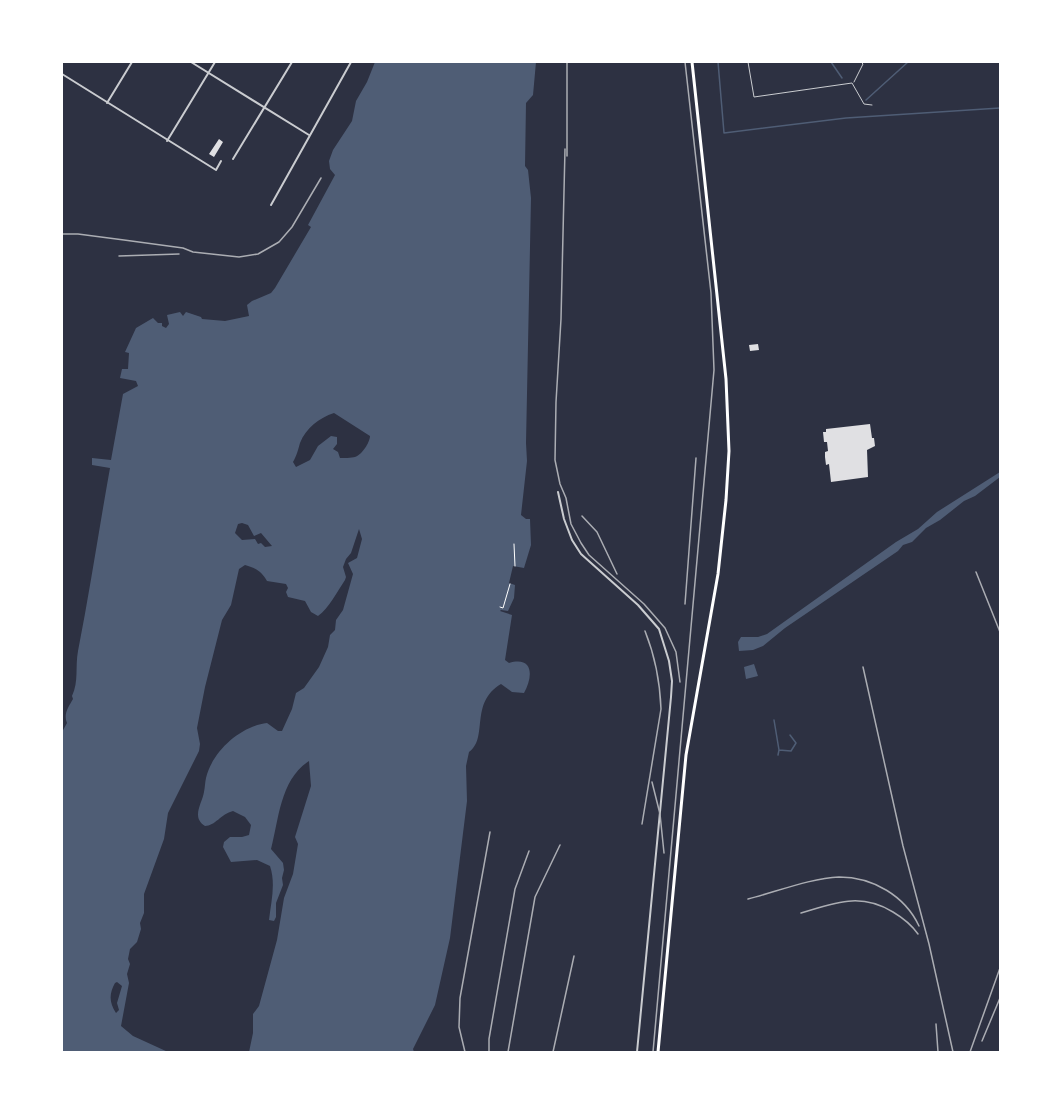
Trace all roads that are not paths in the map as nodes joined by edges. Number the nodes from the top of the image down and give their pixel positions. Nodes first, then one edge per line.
1 (132, 62) edge
2 (192, 62) edge
3 (215, 62) edge
4 (292, 62) edge
5 (351, 62) edge
6 (692, 62) edge
7 (748, 62) edge
8 (861, 62) edge
9 (209, 72) junction
10 (62, 75) edge
11 (853, 84) junction
12 (107, 103) junction
13 (872, 105) dead end
14 (264, 107) junction
15 (309, 135) junction
16 (167, 141) junction
17 (233, 159) dead end
18 (221, 161) dead end
19 (271, 205) dead end
20 (558, 492) dead end
21 (638, 1053) edge
22 (658, 1053) edge

1 - 12 street
2 - 9 street
3 - 9 street
4 - 14 street
5 - 15 street
6 - 22 main road
7 - 11 lane
8 - 11 lane
9 - 14 street
9 - 16 street
10 - 12 street
11 - 13 lane
12 - 16 street
14 - 15 street
14 - 17 street
15 - 19 street
16 - 18 street
20 - 21 street

